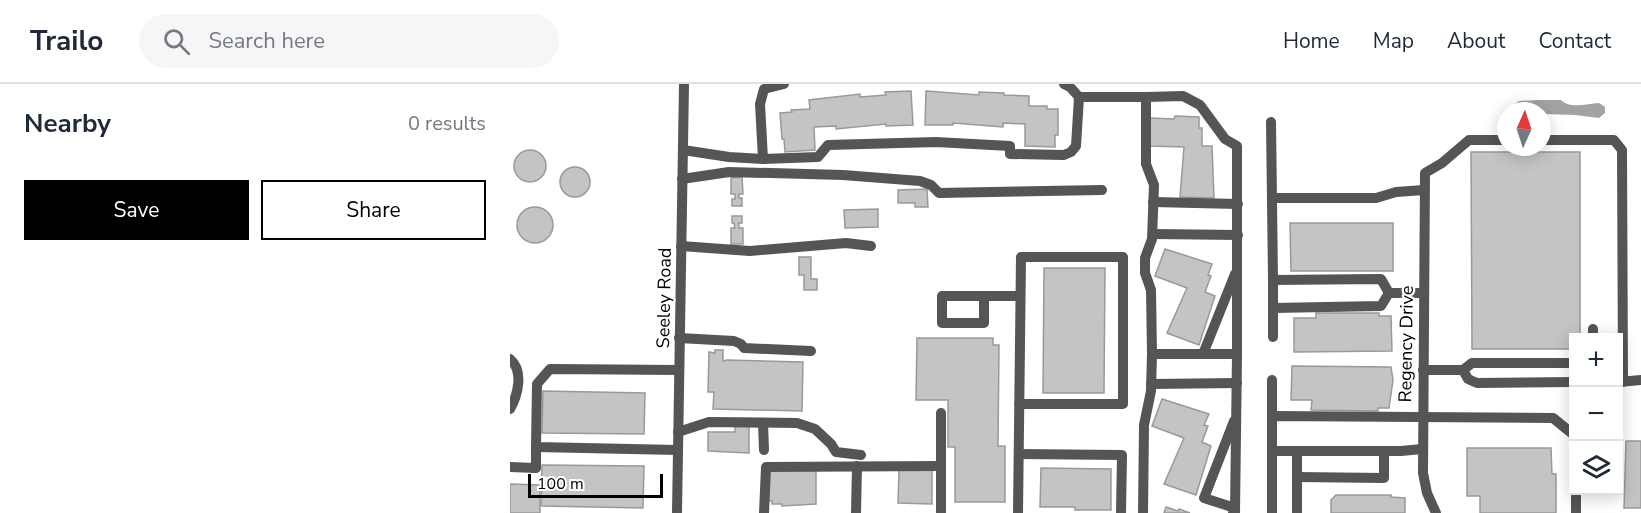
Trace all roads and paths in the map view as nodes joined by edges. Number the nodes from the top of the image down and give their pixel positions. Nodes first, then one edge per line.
1 (684, 84) edge
2 (784, 84) edge
3 (1064, 84) edge
4 (1079, 97) junction
5 (1146, 97) junction
6 (1271, 122) dead end
7 (1497, 140) edge
8 (1551, 140) edge
9 (683, 150) junction
10 (762, 159) junction
11 (682, 179) junction
12 (1102, 190) dead end
13 (1424, 190) junction
14 (1272, 198) junction
15 (1153, 202) junction
16 (1238, 204) junction
17 (1153, 234) junction
18 (1238, 235) junction
19 (681, 246) junction
20 (871, 246) dead end
21 (1123, 257) junction
22 (1145, 258) junction
23 (1238, 266) junction
24 (1273, 280) junction
25 (1389, 293) junction
26 (1423, 293) junction
27 (984, 296) junction
28 (1020, 296) junction
29 (1273, 308) junction
30 (1621, 333) edge
31 (1273, 337) dead end
32 (679, 338) junction
33 (811, 351) dead end
34 (1152, 354) junction
35 (1203, 354) junction
36 (1238, 354) junction
37 (510, 358) edge
38 (1569, 363) edge
39 (679, 370) junction
40 (1423, 370) junction
41 (1462, 370) junction
42 (1272, 380) dead end
43 (1641, 380) edge
44 (1569, 382) edge
45 (1623, 382) edge
46 (1237, 383) junction
47 (1151, 384) junction
48 (1019, 404) junction
49 (510, 409) edge
50 (1237, 413) junction
51 (941, 414) dead end
52 (1272, 416) junction
53 (1422, 417) junction
54 (763, 423) junction
55 (1569, 431) edge
56 (678, 432) junction
57 (536, 447) junction
58 (1422, 449) junction
59 (678, 450) junction
60 (764, 450) dead end
61 (1272, 451) junction
62 (1297, 451) junction
63 (1384, 451) junction
64 (1019, 454) junction
65 (861, 455) dead end
66 (857, 466) junction
67 (941, 466) junction
68 (510, 467) edge
69 (1297, 477) junction
70 (1576, 495) edge
71 (1234, 511) edge
72 (677, 513) edge
73 (764, 513) edge
74 (856, 513) edge
75 (941, 513) edge
76 (1018, 513) edge
77 (1121, 513) edge
78 (1143, 513) edge
79 (1272, 513) edge
80 (1297, 513) edge
81 (1436, 513) edge
82 (1576, 513) edge

1 - 9 street, Seeley Road
2 - 10 street
3 - 4 street
4 - 5 street
4 - 10 street
5 - 15 street
5 - 16 street
6 - 14 street
7 - 13 street, Regency Drive
8 - 30 street
9 - 10 street
9 - 11 street, Seeley Road
11 - 12 street
11 - 19 street, Seeley Road
13 - 14 street
13 - 26 street, Regency Drive
14 - 24 street
15 - 16 street
15 - 17 street
16 - 18 street
17 - 18 street
17 - 22 street
18 - 23 street
19 - 20 street
19 - 32 street, Seeley Road
21 - 22 street
21 - 28 street
21 - 48 street
22 - 34 street
23 - 35 street
23 - 36 street
24 - 25 street
24 - 29 street
25 - 26 street
25 - 29 street
26 - 40 street, Regency Drive
27 - 27 street
27 - 28 street
28 - 48 street
29 - 31 street
32 - 33 street
32 - 39 street, Seeley Road
34 - 35 street
34 - 47 street
35 - 36 street
36 - 46 street
37 - 49 street
38 - 41 street
39 - 56 street, Seeley Road
39 - 57 street
40 - 41 street
40 - 53 street, Regency Drive
41 - 44 street
42 - 52 street
43 - 45 street
46 - 47 street
46 - 50 street
47 - 78 street
48 - 64 street
50 - 71 street
50 - 71 street
51 - 67 street
52 - 53 street
52 - 61 street
53 - 55 street
53 - 58 street, Regency Drive
54 - 56 street
54 - 60 street
54 - 65 street
56 - 59 street, Seeley Road
57 - 59 street
57 - 68 street
58 - 63 street
58 - 81 street, Regency Drive
59 - 72 street, Seeley Road
61 - 62 street
61 - 79 street
62 - 63 street
62 - 69 street
63 - 69 street
64 - 76 street
64 - 77 street
66 - 67 street
66 - 73 street
66 - 74 street
67 - 75 street
69 - 80 street
70 - 82 street

